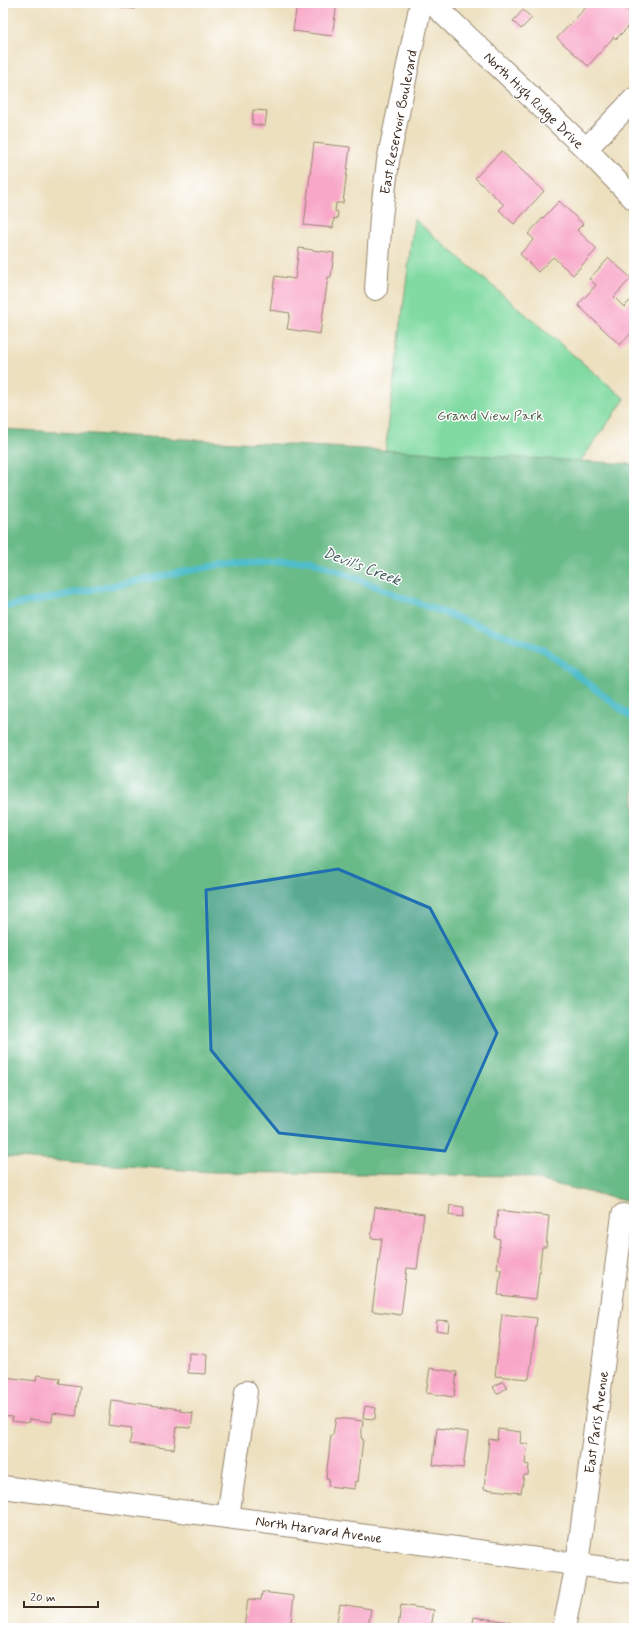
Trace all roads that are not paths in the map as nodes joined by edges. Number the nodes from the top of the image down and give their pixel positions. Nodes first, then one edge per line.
1 (421, 3) edge
2 (432, 3) edge
3 (634, 99) edge
4 (586, 149) junction
5 (634, 199) edge
6 (376, 289) dead end
7 (623, 1214) dead end
8 (246, 1392) dead end
9 (3, 1487) edge
10 (228, 1517) junction
11 (577, 1564) junction
12 (634, 1572) edge
13 (564, 1628) edge

1 - 6 street, East Reservoir Boulevard
2 - 4 street, North High Ridge Drive
3 - 4 street
4 - 5 street, North High Ridge Drive
7 - 11 street, East Paris Avenue
8 - 10 street
9 - 10 street, North Harvard Avenue
10 - 11 street, North Harvard Avenue
11 - 12 street, North Harvard Avenue
11 - 13 street, East Paris Avenue

